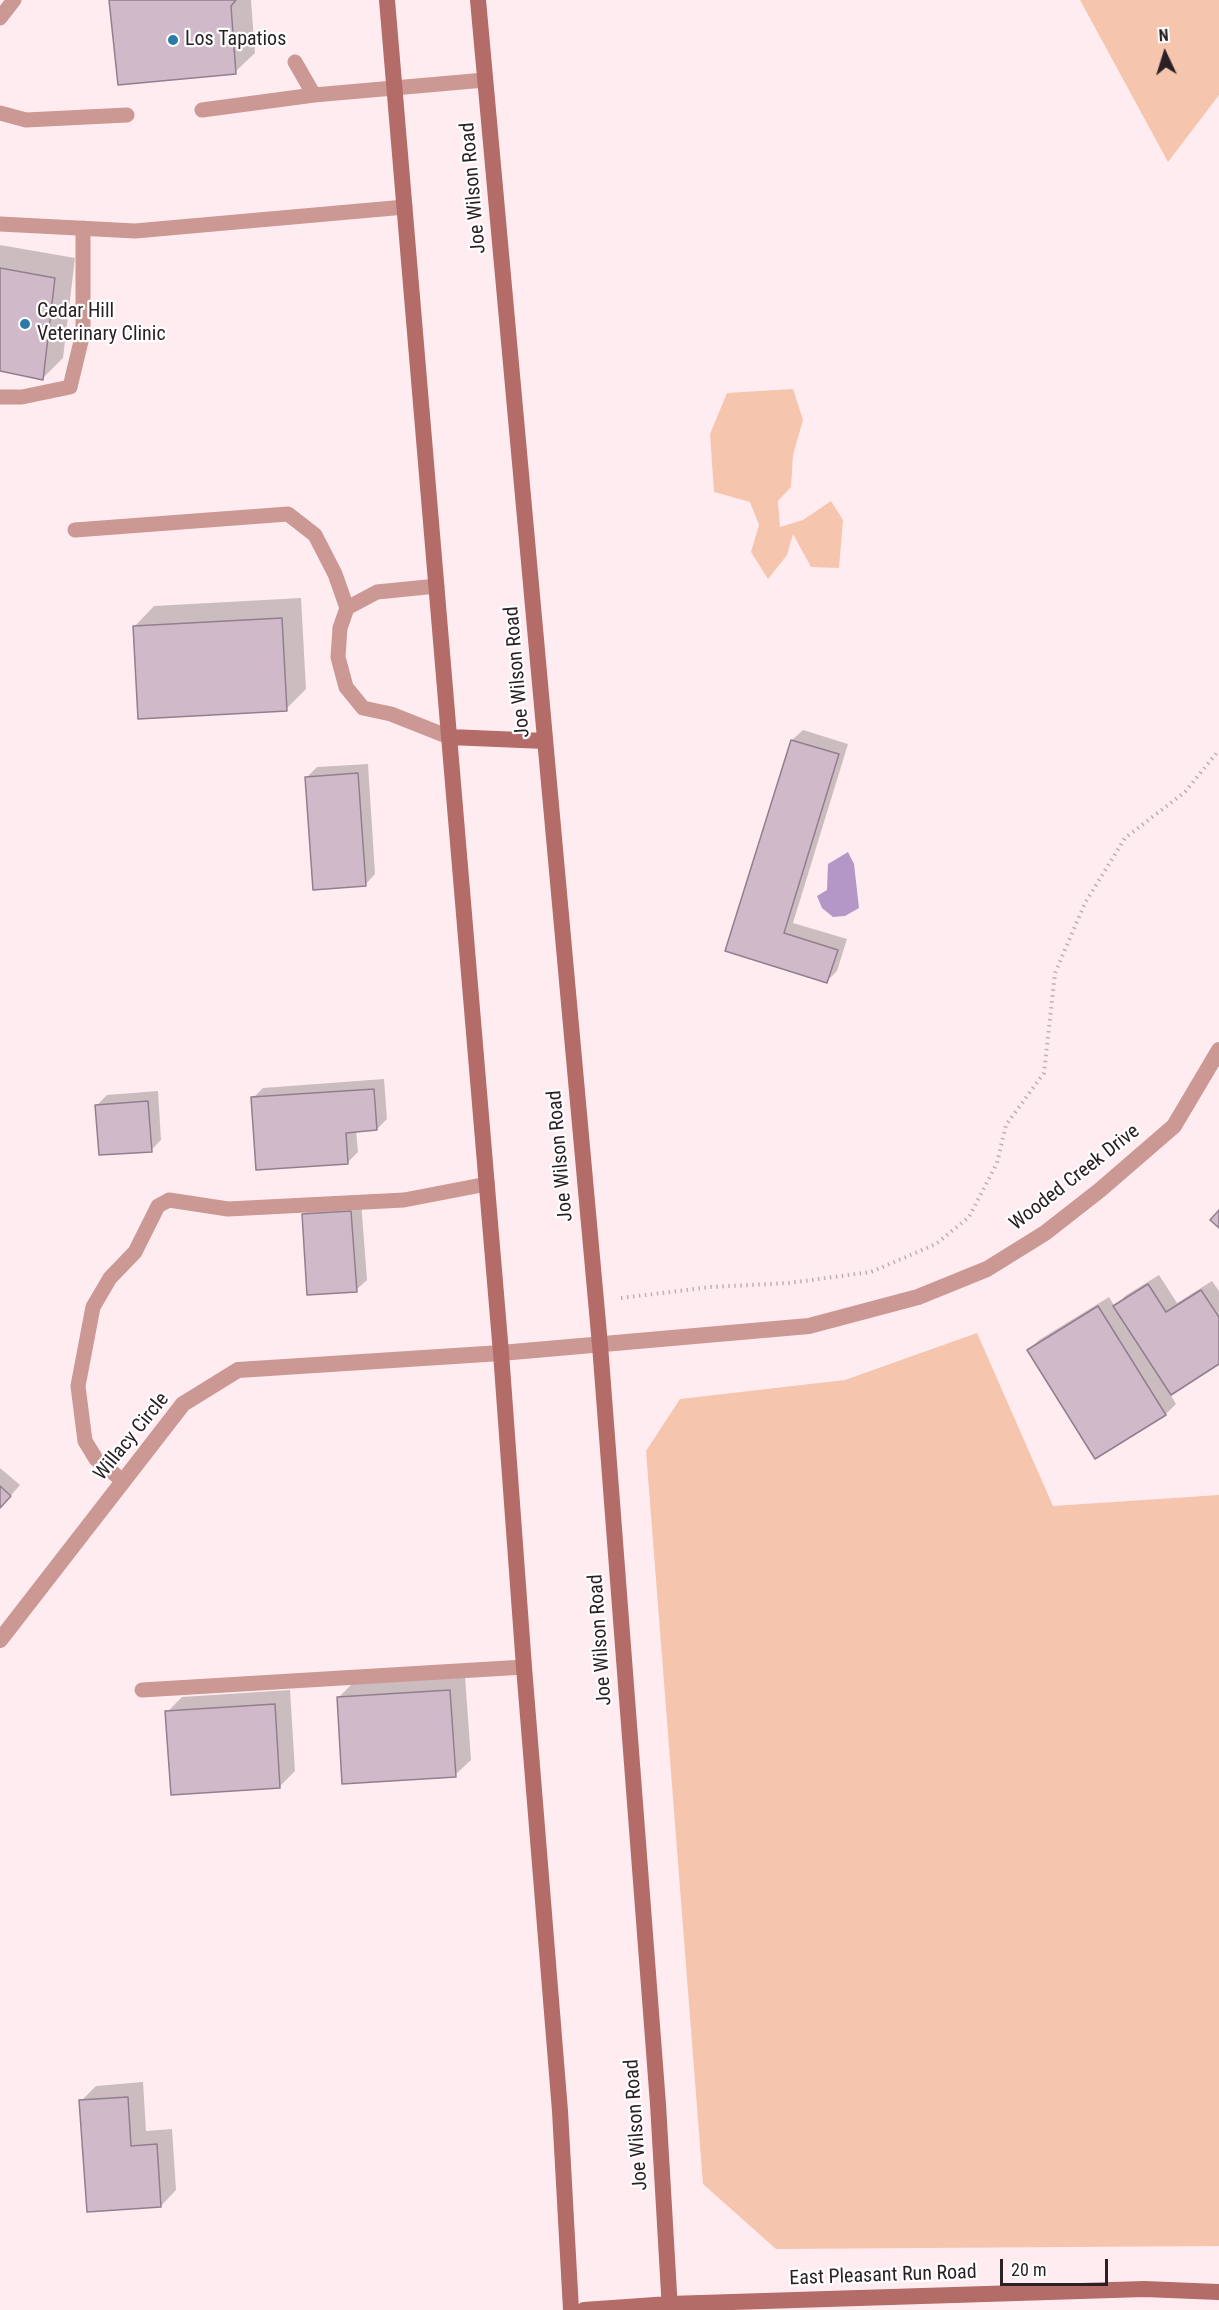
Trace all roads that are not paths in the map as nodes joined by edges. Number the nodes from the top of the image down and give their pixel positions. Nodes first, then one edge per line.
1 (14, 0) edge
2 (387, 0) edge
3 (478, 0) edge
4 (0, 18) edge
5 (295, 62) dead end
6 (485, 80) junction
7 (394, 88) junction
8 (314, 95) junction
9 (202, 110) dead end
10 (0, 113) edge
11 (127, 115) dead end
12 (405, 207) junction
13 (0, 224) edge
14 (83, 228) junction
15 (0, 397) edge
16 (75, 530) dead end
17 (437, 586) junction
18 (347, 608) junction
19 (449, 737) junction
20 (545, 741) junction
21 (1219, 1050) edge
22 (487, 1184) junction
23 (600, 1345) junction
24 (501, 1353) junction
25 (123, 1481) junction
26 (0, 1640) edge
27 (524, 1666) junction
28 (142, 1690) dead end
29 (1219, 2292) edge
30 (669, 2307) edge
31 (571, 2310) edge
32 (584, 2310) edge

1 - 4 lane
2 - 7 main road
3 - 6 main road, Joe Wilson Road
5 - 8 lane
6 - 7 lane
6 - 20 main road, Joe Wilson Road
7 - 8 lane
7 - 12 main road
8 - 9 lane
10 - 11 lane
12 - 14 lane
12 - 17 main road
13 - 14 lane
14 - 15 lane
16 - 18 lane
17 - 18 lane
17 - 19 main road
18 - 19 lane
19 - 20 main road
19 - 22 main road
20 - 23 main road, Joe Wilson Road
21 - 23 street, Wooded Creek Drive
22 - 24 main road
22 - 25 lane
23 - 24 street, Wooded Creek Drive
23 - 30 main road, Joe Wilson Road
24 - 25 street, Willacy Circle
24 - 27 main road
25 - 26 street, Willacy Circle
27 - 28 lane
27 - 31 main road
29 - 30 main road, East Pleasant Run Road
30 - 32 main road, East Pleasant Run Road

